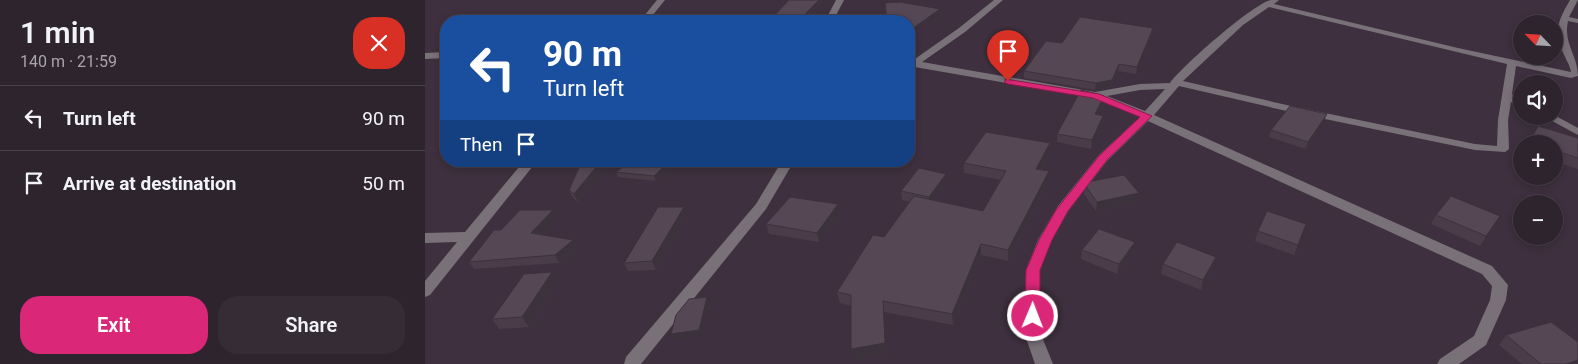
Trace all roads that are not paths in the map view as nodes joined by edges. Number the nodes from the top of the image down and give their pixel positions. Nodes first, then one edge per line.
1 (661, 0) edge
2 (840, 0) edge
3 (999, 0) edge
4 (1574, 0) edge
5 (1272, 2) edge
6 (649, 15) edge
7 (832, 15) edge
8 (1563, 18) joint
9 (1578, 21) edge
10 (1563, 41) edge
11 (440, 55) edge
12 (425, 56) edge
13 (915, 62) edge
14 (1512, 62) joint
15 (915, 65) edge
16 (1525, 65) edge
17 (1174, 84) junction
18 (1506, 95) junction
19 (1095, 96) junction
20 (1513, 99) edge
21 (1147, 116) junction
22 (1563, 124) edge
23 (1578, 132) edge
24 (526, 167) edge
25 (784, 167) edge
26 (425, 238) edge
27 (468, 238) junction
28 (425, 291) edge
29 (632, 362) dead end
30 (1044, 364) edge
31 (1446, 364) edge

1 - 6 street
2 - 7 street
3 - 13 street
4 - 8 street
5 - 14 street
5 - 17 street
8 - 9 street
10 - 16 street
11 - 12 street
14 - 18 street
15 - 19 street
17 - 18 street
17 - 19 street
17 - 21 street
18 - 20 street
19 - 21 street
21 - 30 street
21 - 31 street
22 - 23 street
24 - 27 street
25 - 29 street
26 - 27 street
27 - 28 street

